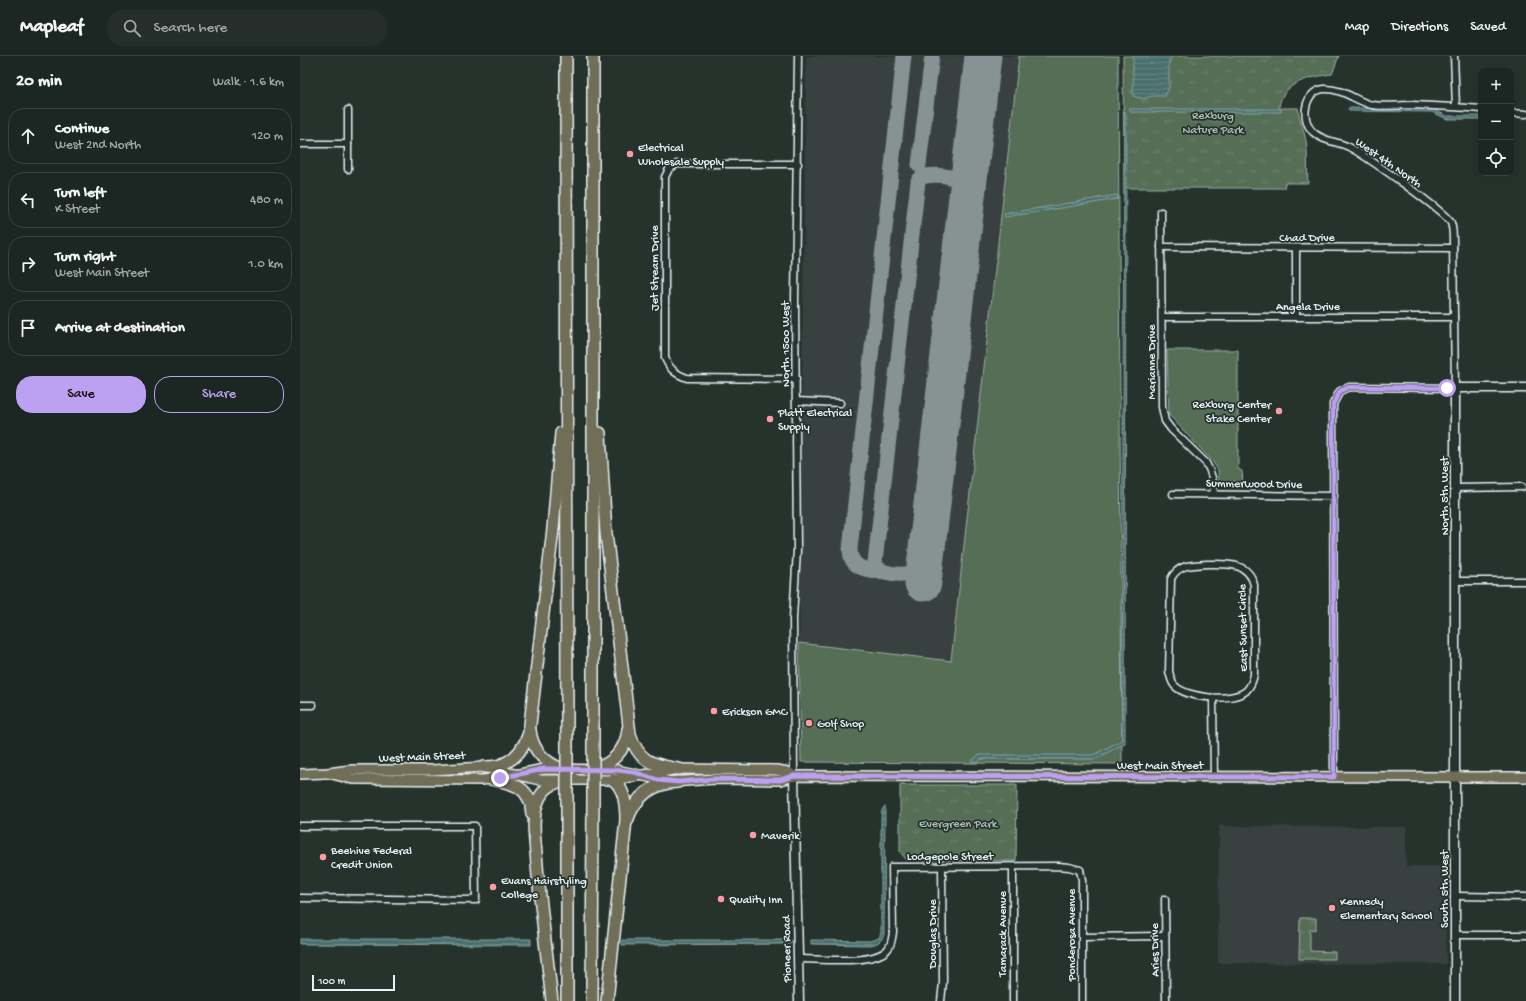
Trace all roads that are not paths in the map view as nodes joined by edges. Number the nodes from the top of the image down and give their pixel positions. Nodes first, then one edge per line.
1 (566, 56) edge
2 (593, 56) edge
3 (798, 56) edge
4 (1454, 56) edge
5 (1456, 106) junction
6 (1478, 109) edge
7 (348, 110) dead end
8 (1514, 113) edge
9 (1526, 114) edge
10 (300, 144) edge
11 (348, 144) junction
12 (798, 164) junction
13 (348, 169) dead end
14 (1161, 212) dead end
15 (1446, 217) joint
16 (593, 233) junction
17 (1161, 248) junction
18 (1296, 248) junction
19 (1453, 248) junction
20 (1162, 317) junction
21 (1296, 317) junction
22 (1454, 317) junction
23 (567, 355) junction
24 (796, 379) junction
25 (1455, 388) junction
26 (1526, 388) edge
27 (796, 401) junction
28 (840, 403) dead end
29 (1456, 488) junction
30 (1522, 488) dead end
31 (1173, 494) dead end
32 (1214, 494) junction
33 (1334, 496) junction
34 (1456, 581) junction
35 (1526, 581) edge
36 (1213, 699) junction
37 (300, 705) edge
38 (313, 705) dead end
39 (628, 720) junction
40 (530, 727) junction
41 (484, 767) junction
42 (679, 768) junction
43 (564, 770) junction
44 (589, 770) junction
45 (328, 773) junction
46 (300, 774) edge
47 (516, 774) junction
48 (644, 775) junction
49 (794, 776) junction
50 (1214, 777) junction
51 (1334, 777) junction
52 (1456, 777) junction
53 (1526, 777) edge
54 (491, 779) junction
55 (574, 779) junction
56 (613, 780) junction
57 (678, 782) junction
58 (300, 826) edge
59 (625, 828) junction
60 (535, 833) junction
61 (1085, 865) dead end
62 (942, 867) junction
63 (1013, 867) junction
64 (1080, 870) junction
65 (1456, 896) junction
66 (1526, 897) edge
67 (300, 898) edge
68 (1165, 899) dead end
69 (1526, 935) edge
70 (1165, 936) junction
71 (1456, 936) junction
72 (1082, 937) junction
73 (799, 959) junction
74 (552, 1001) edge
75 (566, 1001) edge
76 (592, 1001) edge
77 (607, 1001) edge
78 (799, 1001) edge
79 (941, 1001) edge
80 (1013, 1001) edge
81 (1082, 1001) edge
82 (1166, 1001) edge
83 (1455, 1001) edge

1 - 23 highway
2 - 16 highway
3 - 12 street, North 1500 West
4 - 5 street
5 - 6 street
5 - 15 street, West 4th North
7 - 11 street
8 - 9 street
10 - 11 street
11 - 13 street
12 - 24 street, North 1500 West
12 - 24 street, Jet Stream Drive
14 - 17 street, Marianne Drive
15 - 19 street, North 5th West
16 - 39 highway
16 - 76 highway, bridge
17 - 18 street, Chad Drive
17 - 20 street, Marianne Drive
18 - 19 street, Chad Drive
18 - 21 street
19 - 22 street, North 5th West
20 - 21 street, Angela Drive
20 - 32 street, Marianne Drive
21 - 22 street, Angela Drive
22 - 25 street, North 5th West
23 - 40 highway
23 - 75 highway, bridge
24 - 27 street, North 1500 West
25 - 26 street
25 - 29 street, North 5th West
25 - 33 street
27 - 28 street
27 - 49 street, North 1500 West
29 - 30 street
29 - 34 street, North 5th West
31 - 32 street, Summerwood Drive
32 - 33 street, Summerwood Drive
33 - 51 street
34 - 35 street
34 - 52 street, North 5th West
36 - 36 street, East Sunset Circle
36 - 50 street
37 - 38 street
39 - 42 highway
39 - 44 highway
40 - 41 highway
40 - 43 highway
41 - 45 main road, West Main Street
41 - 47 main road, West Main Street
42 - 48 main road, West Main Street
42 - 49 main road, West Main Street
43 - 44 main road, West Main Street
43 - 47 main road, West Main Street
44 - 48 main road, West Main Street
45 - 46 main road, West Main Street
45 - 54 main road, West Main Street
47 - 54 main road, West Main Street
47 - 55 main road, West Main Street
48 - 56 main road, West Main Street
48 - 57 main road, West Main Street
49 - 50 main road, West Main Street
49 - 57 main road, West Main Street
49 - 73 street, Pioneer Road
50 - 51 main road, West Main Street
51 - 52 main road, West Main Street
52 - 53 main road, West Main Street
52 - 65 street, South 5th West
54 - 60 highway
55 - 56 main road, West Main Street
55 - 60 highway
56 - 59 highway
57 - 59 highway
58 - 67 street
59 - 77 highway
60 - 74 highway
61 - 64 street
62 - 63 street, Lodgepole Street
62 - 73 street, Lodgepole Street
62 - 79 street, Douglas Drive
63 - 64 street, Lodgepole Street
63 - 80 street, Tamarack Avenue
64 - 72 street, Ponderosa Avenue
65 - 66 street
65 - 71 street, South 5th West
68 - 70 street, Aries Drive
69 - 71 street
70 - 72 street
70 - 82 street, Aries Drive
71 - 83 street, South 5th West
72 - 81 street, Ponderosa Avenue
73 - 78 street, Pioneer Road

